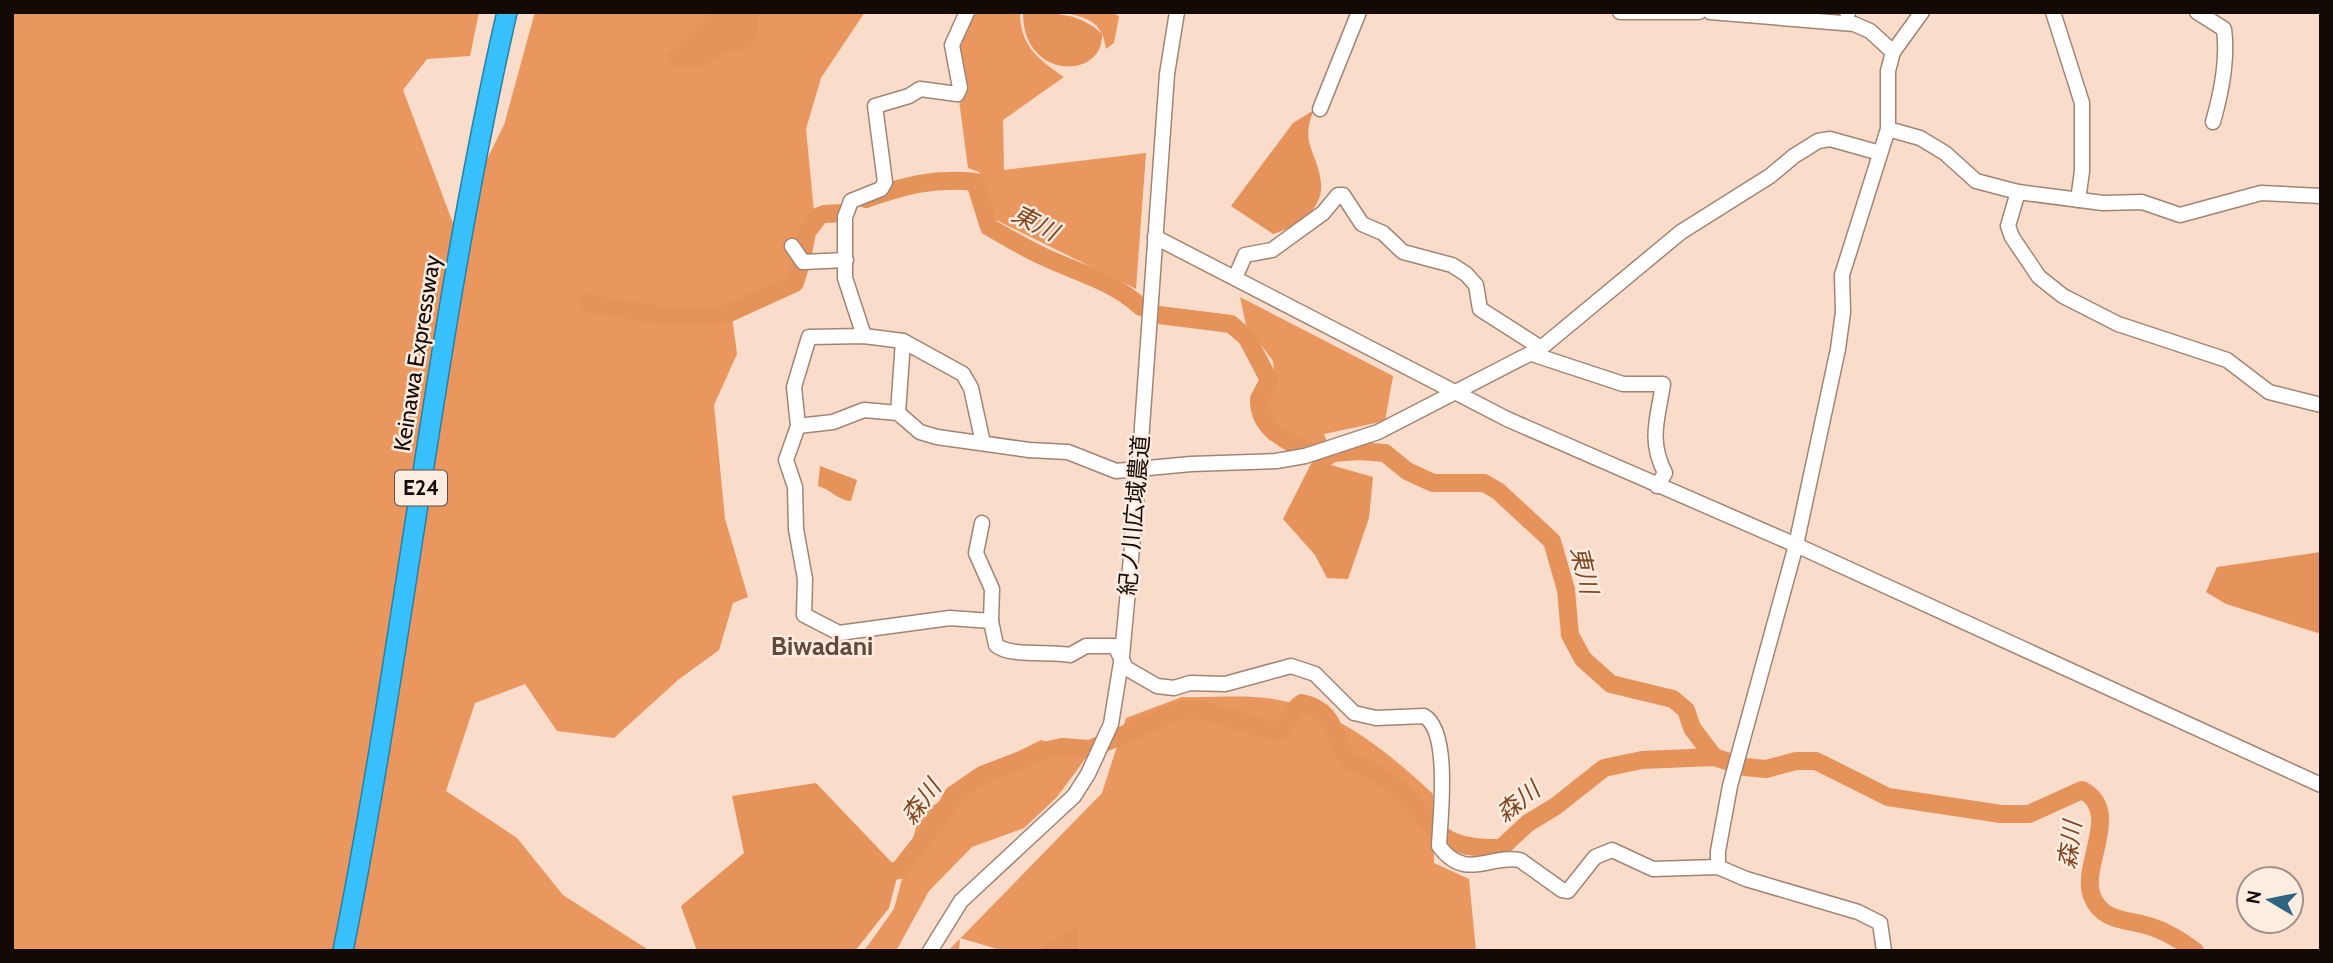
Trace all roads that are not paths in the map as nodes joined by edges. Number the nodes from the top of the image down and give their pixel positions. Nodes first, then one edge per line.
1 (507, 12) edge
2 (967, 12) edge
3 (1177, 12) edge
4 (1359, 12) edge
5 (1620, 12) edge
6 (1699, 12) edge
7 (1710, 12) edge
8 (1922, 12) edge
9 (2053, 12) edge
10 (2197, 12) edge
11 (1847, 15) edge
12 (1893, 52) junction
13 (1320, 109) dead end
14 (2213, 122) dead end
15 (1888, 129) junction
16 (1880, 153) junction
17 (2018, 192) junction
18 (2321, 196) edge
19 (2078, 200) junction
20 (1155, 237) junction
21 (792, 246) dead end
22 (846, 260) junction
23 (1235, 278) junction
24 (864, 336) junction
25 (903, 341) junction
26 (1537, 351) junction
27 (1456, 394) junction
28 (2321, 405) edge
29 (898, 413) junction
30 (798, 426) junction
31 (983, 443) junction
32 (1139, 470) junction
33 (1657, 486) junction
34 (982, 523) dead end
35 (1796, 544) junction
36 (991, 621) junction
37 (1122, 656) junction
38 (2321, 785) edge
39 (1718, 867) junction
40 (343, 951) edge
41 (930, 951) edge
42 (1884, 951) edge

1 - 40 highway, Keinawa Expressway / E24
2 - 22 street
3 - 20 street, 紀ノ川広域農道
4 - 13 street
5 - 6 street
7 - 11 street
8 - 12 street
9 - 19 street
10 - 14 street
11 - 12 street
12 - 15 street
15 - 16 street
15 - 17 street
16 - 26 street
16 - 35 street
17 - 19 street
17 - 28 street
18 - 19 street
20 - 23 street
20 - 32 street, 紀ノ川広域農道
21 - 22 street
22 - 24 street
23 - 26 street
23 - 27 street
24 - 25 street
24 - 30 street
25 - 29 street
25 - 31 street
26 - 27 street
26 - 33 street
27 - 32 street
27 - 33 street
29 - 30 street
29 - 31 street
30 - 36 street
31 - 32 street
32 - 37 street, 紀ノ川広域農道
33 - 35 street
34 - 36 street
35 - 38 street
35 - 39 street
36 - 37 street
37 - 39 street
37 - 41 street, 紀ノ川広域農道
39 - 42 street

